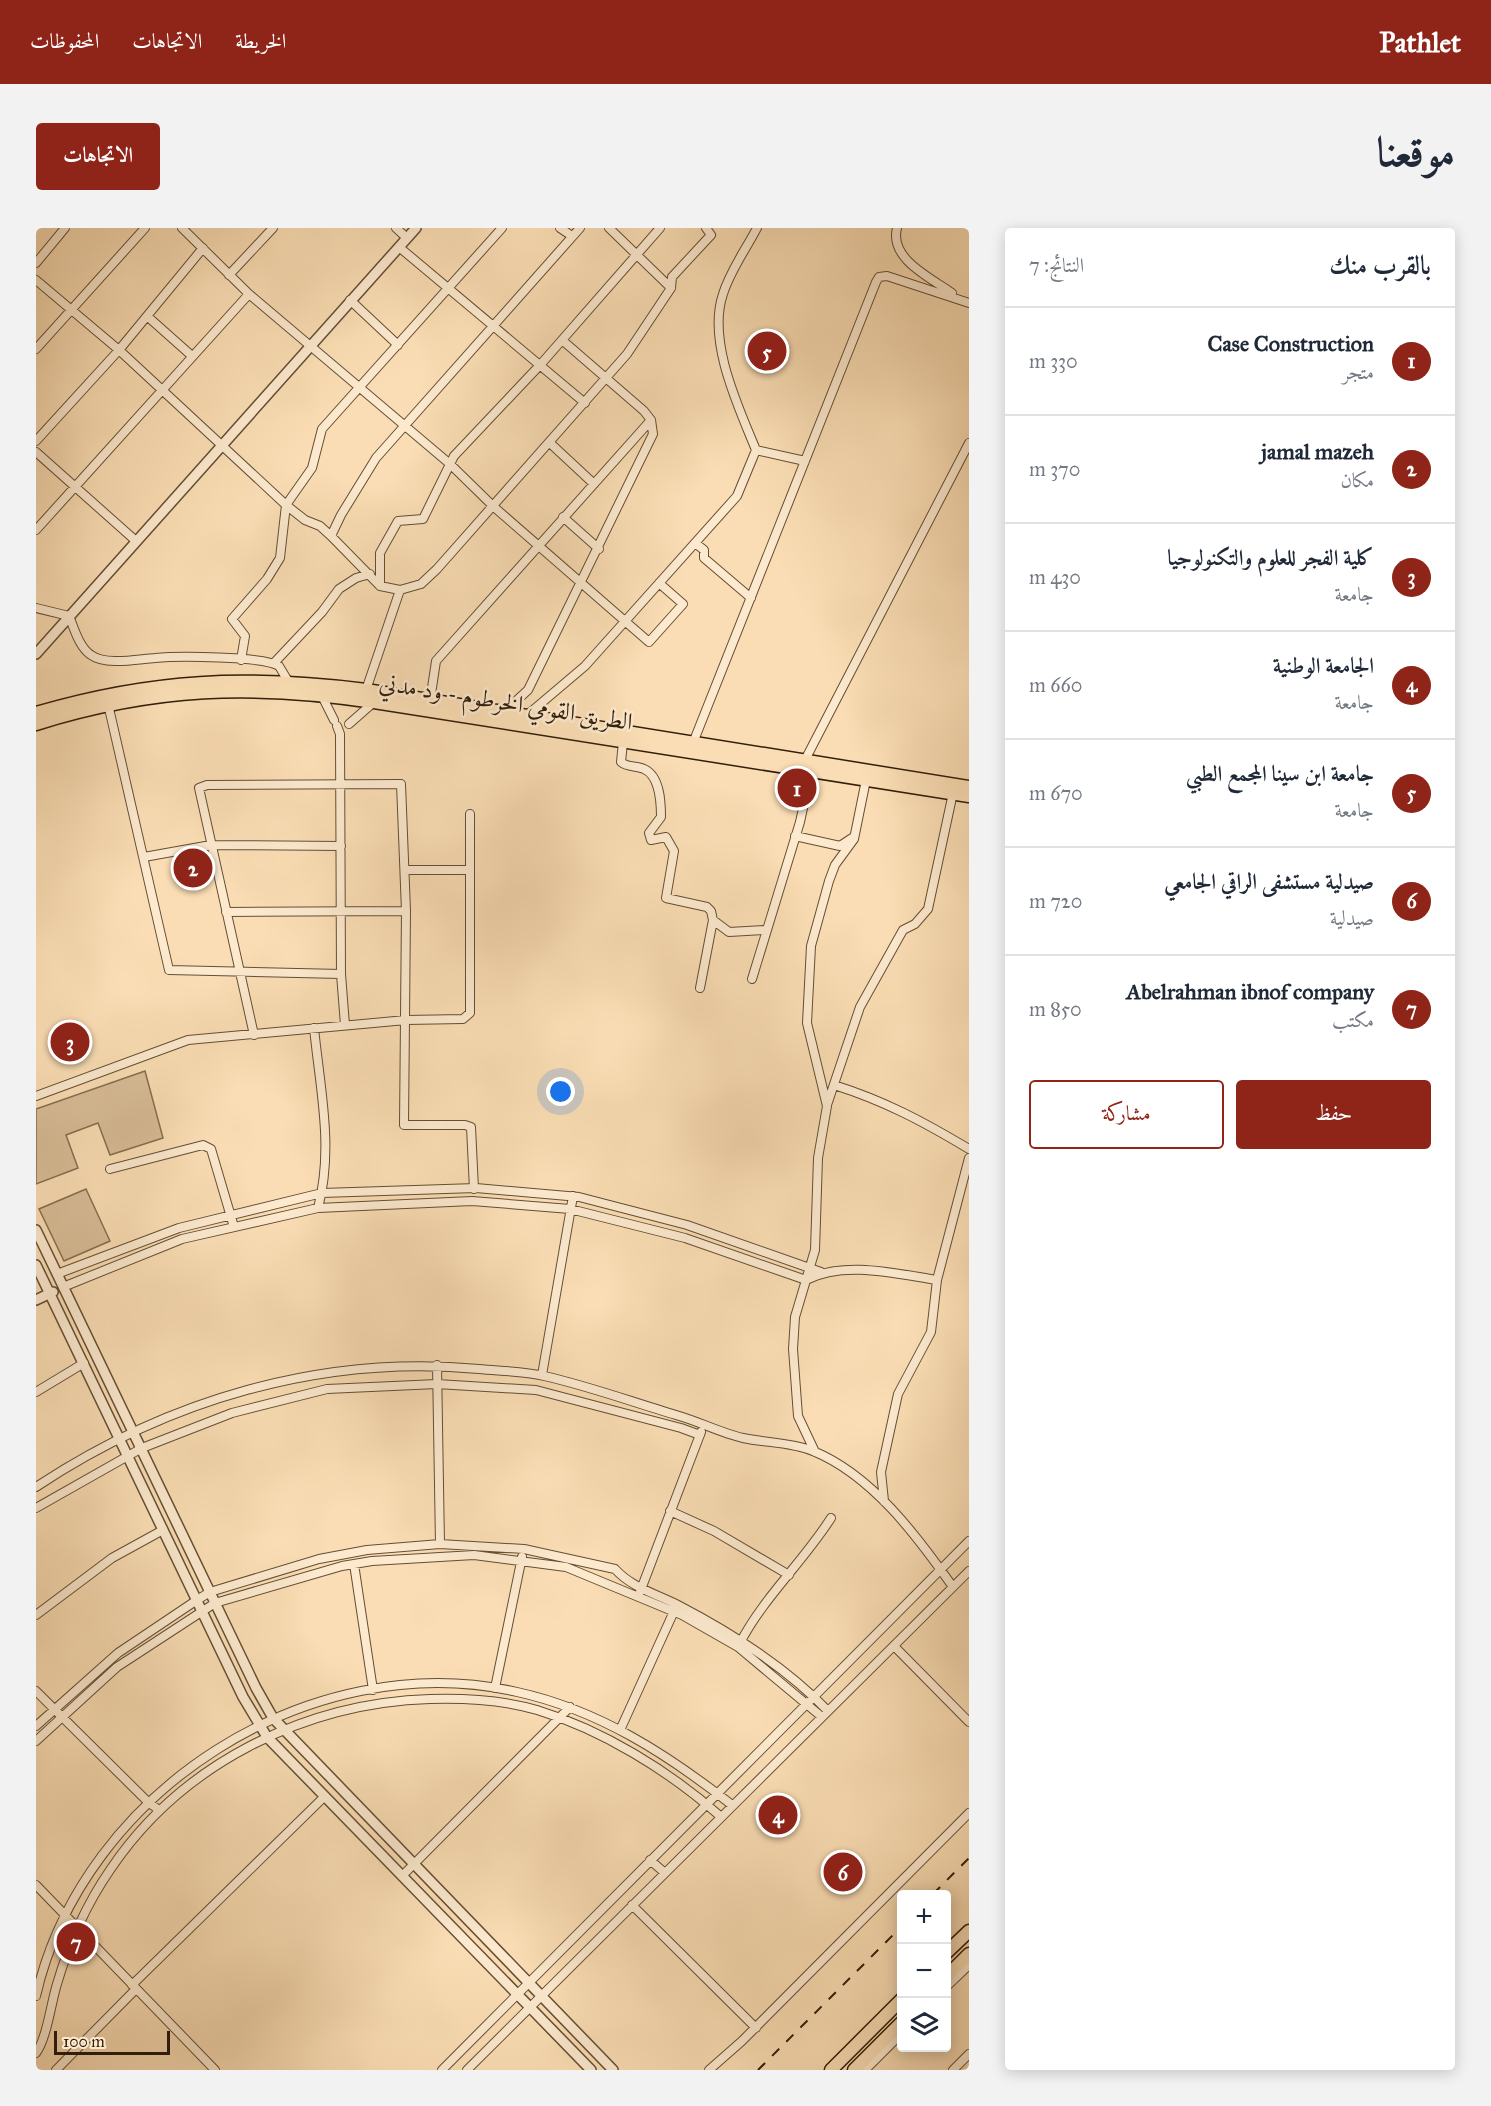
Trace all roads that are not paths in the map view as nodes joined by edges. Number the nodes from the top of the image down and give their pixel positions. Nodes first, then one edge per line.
1 (65, 228) edge
2 (145, 228) edge
3 (182, 228) edge
4 (273, 228) edge
5 (396, 228) edge
6 (416, 228) edge
7 (502, 228) edge
8 (560, 228) edge
9 (580, 228) edge
10 (609, 228) edge
11 (660, 228) edge
12 (706, 228) edge
13 (757, 228) edge
14 (897, 228) edge
15 (572, 236) junction
16 (407, 238) junction
17 (399, 247) junction
18 (203, 248) junction
19 (638, 254) junction
20 (36, 263) edge
21 (229, 274) junction
22 (36, 280) edge
23 (671, 288) junction
24 (449, 290) junction
25 (249, 294) junction
26 (350, 300) junction
27 (965, 301) edge
28 (71, 310) junction
29 (147, 316) junction
30 (495, 326) junction
31 (39, 339) edge
32 (562, 340) junction
33 (398, 345) junction
34 (310, 346) junction
35 (36, 349) edge
36 (119, 350) junction
37 (192, 356) junction
38 (541, 364) junction
39 (608, 378) junction
40 (359, 386) junction
41 (162, 389) junction
42 (585, 403) junction
43 (651, 420) junction
44 (404, 424) junction
45 (36, 441) edge
46 (550, 443) junction
47 (969, 443) edge
48 (222, 445) junction
49 (756, 450) junction
50 (36, 452) edge
51 (805, 461) junction
52 (450, 464) junction
53 (594, 483) junction
54 (75, 486) junction
55 (286, 505) junction
56 (494, 507) junction
57 (563, 517) junction
58 (36, 530) edge
59 (332, 536) junction
60 (136, 541) junction
61 (695, 543) junction
62 (538, 546) junction
63 (599, 549) junction
64 (370, 574) junction
65 (582, 582) junction
66 (659, 583) junction
67 (380, 586) junction
68 (400, 590) junction
69 (751, 598) junction
70 (36, 608) edge
71 (69, 616) junction
72 (625, 620) junction
73 (36, 654) edge
74 (241, 660) junction
75 (274, 663) junction
76 (288, 681) junction
77 (366, 690) junction
78 (321, 694) junction
79 (430, 701) junction
80 (374, 702) junction
81 (108, 704) junction
82 (504, 712) junction
83 (36, 713) edge
84 (526, 716) junction
85 (36, 724) edge
86 (341, 726) junction
87 (623, 742) junction
88 (693, 742) junction
89 (808, 765) junction
90 (866, 780) junction
91 (340, 782) junction
92 (969, 787) edge
93 (953, 794) junction
94 (969, 796) edge
95 (470, 814) dead end
96 (795, 836) junction
97 (854, 836) junction
98 (211, 844) junction
99 (341, 846) junction
100 (144, 857) junction
101 (405, 870) junction
102 (468, 870) junction
103 (406, 911) junction
104 (226, 912) junction
105 (341, 912) junction
106 (713, 920) junction
107 (766, 930) junction
108 (240, 970) junction
109 (341, 974) junction
110 (752, 979) dead end
111 (700, 988) dead end
112 (406, 1020) junction
113 (345, 1025) junction
114 (314, 1028) junction
115 (254, 1035) junction
116 (834, 1085) junction
117 (36, 1096) edge
118 (827, 1106) junction
119 (969, 1149) edge
120 (969, 1158) edge
121 (110, 1169) dead end
122 (474, 1189) junction
123 (322, 1193) junction
124 (573, 1196) junction
125 (318, 1208) junction
126 (570, 1209) junction
127 (231, 1215) junction
128 (687, 1225) junction
129 (234, 1227) junction
130 (36, 1230) edge
131 (680, 1237) junction
132 (36, 1265) edge
133 (810, 1268) junction
134 (821, 1272) junction
135 (57, 1274) junction
136 (806, 1280) junction
137 (937, 1280) junction
138 (40, 1283) edge
139 (63, 1287) junction
140 (49, 1293) junction
141 (36, 1300) edge
142 (84, 1363) junction
143 (437, 1365) junction
144 (542, 1375) junction
145 (437, 1384) junction
146 (36, 1392) edge
147 (705, 1424) junction
148 (134, 1432) junction
149 (700, 1435) junction
150 (119, 1439) junction
151 (142, 1448) junction
152 (815, 1452) junction
153 (126, 1454) junction
154 (36, 1487) edge
155 (884, 1501) junction
156 (36, 1508) edge
157 (670, 1511) junction
158 (831, 1518) dead end
159 (163, 1530) junction
160 (969, 1541) edge
161 (440, 1544) junction
162 (524, 1549) junction
163 (521, 1560) junction
164 (354, 1564) junction
165 (940, 1569) junction
166 (969, 1571) edge
167 (789, 1575) junction
168 (953, 1587) junction
169 (210, 1592) junction
170 (640, 1592) junction
171 (197, 1600) junction
172 (215, 1603) junction
173 (676, 1608) junction
174 (202, 1611) junction
175 (36, 1615) edge
176 (740, 1644) junction
177 (894, 1646) junction
178 (495, 1688) junction
179 (373, 1690) junction
180 (36, 1691) edge
181 (811, 1699) junction
182 (570, 1707) junction
183 (54, 1708) junction
184 (825, 1714) junction
185 (62, 1716) junction
186 (273, 1718) junction
187 (560, 1718) junction
188 (969, 1722) edge
189 (259, 1725) junction
190 (36, 1726) edge
191 (621, 1728) junction
192 (282, 1729) junction
193 (267, 1737) junction
194 (36, 1741) edge
195 (717, 1793) junction
196 (324, 1797) junction
197 (147, 1802) junction
198 (706, 1804) junction
199 (732, 1805) junction
200 (159, 1810) junction
201 (969, 1813) edge
202 (720, 1816) junction
203 (650, 1860) junction
204 (414, 1865) junction
205 (665, 1872) junction
206 (402, 1876) junction
207 (36, 1885) edge
208 (632, 1905) junction
209 (65, 1916) junction
210 (77, 1929) junction
211 (966, 1938) edge
212 (951, 1949) edge
213 (969, 1954) edge
214 (969, 1965) edge
215 (951, 1972) edge
216 (951, 1982) edge
217 (528, 1983) junction
218 (134, 1987) junction
219 (516, 1995) junction
220 (36, 1996) edge
221 (542, 1997) junction
222 (897, 2004) edge
223 (529, 2008) junction
224 (897, 2027) edge
225 (756, 2028) junction
226 (897, 2038) edge
227 (37, 2051) edge
228 (969, 2054) edge
229 (56, 2070) edge
230 (215, 2070) edge
231 (442, 2070) edge
232 (467, 2070) edge
233 (591, 2070) edge
234 (613, 2070) edge
235 (709, 2070) edge
236 (831, 2070) edge
237 (854, 2070) edge
238 (865, 2070) edge
239 (953, 2070) edge

1 - 20 street
2 - 28 street
3 - 18 street
4 - 21 street
5 - 16 street
6 - 16 street
7 - 24 street
8 - 15 street
9 - 15 street
10 - 19 street
11 - 19 street
12 - 23 street
13 - 49 street
14 - 27 street
15 - 30 street
16 - 17 street
17 - 24 street
17 - 26 street
18 - 21 street
18 - 29 street
19 - 23 street
19 - 32 street
21 - 25 street
22 - 28 street
23 - 39 street
24 - 30 street
24 - 33 street
25 - 34 street
25 - 37 street
26 - 33 street
26 - 34 street
27 - 51 street
28 - 31 street
28 - 36 street
29 - 36 street
29 - 37 street
30 - 38 street
30 - 44 street
31 - 35 street
32 - 38 street
32 - 39 street
33 - 40 street
34 - 40 street
34 - 48 street
36 - 41 street
36 - 45 street
37 - 41 street
38 - 42 street
38 - 52 street
39 - 42 street
39 - 43 street
40 - 44 street
40 - 55 street
41 - 48 street
41 - 54 street
42 - 46 street
43 - 53 street
43 - 63 street
44 - 52 street
44 - 59 street
46 - 53 street
46 - 56 street
47 - 89 street
48 - 55 street
48 - 60 street
49 - 51 street
49 - 61 street
50 - 54 street
51 - 69 street
52 - 56 street
52 - 67 street
53 - 57 street
54 - 58 street
54 - 60 street
55 - 59 street
55 - 74 street
56 - 62 street
56 - 68 street
57 - 62 street
57 - 63 street
59 - 64 street
60 - 71 street
61 - 66 street
61 - 69 street
62 - 65 street
62 - 79 street
63 - 65 street
64 - 67 street
64 - 75 street
65 - 72 street
65 - 82 street
66 - 72 street
66 - 72 street
67 - 68 street
68 - 77 street
69 - 88 street
70 - 71 street
71 - 73 street
71 - 74 street
72 - 84 street
74 - 75 street
75 - 76 street
76 - 77 main road, الطريق القومي الخرطوم - ود مدني
76 - 83 main road, الطريق القومي الخرطوم - ود مدني
77 - 79 main road, الطريق القومي الخرطوم - ود مدني
78 - 80 main road, الطريق القومي الخرطوم - ود مدني
78 - 81 main road, الطريق القومي الخرطوم - ود مدني
78 - 86 street
79 - 82 main road, الطريق القومي الخرطوم - ود مدني
80 - 86 street
80 - 87 main road, الطريق القومي الخرطوم - ود مدني
81 - 85 main road, الطريق القومي الخرطوم - ود مدني
81 - 100 street
82 - 84 main road, الطريق القومي الخرطوم - ود مدني
84 - 88 main road, الطريق القومي الخرطوم - ود مدني
86 - 91 street
87 - 89 main road, الطريق القومي الخرطوم - ود مدني
87 - 106 street
88 - 89 main road, الطريق القومي الخرطوم - ود مدني
89 - 90 main road, الطريق القومي الخرطوم - ود مدني
89 - 92 main road, الطريق القومي الخرطوم - ود مدني
89 - 96 street
90 - 93 main road, الطريق القومي الخرطوم - ود مدني
90 - 97 street
91 - 98 street
91 - 99 street
91 - 101 street
93 - 94 main road, الطريق القومي الخرطوم - ود مدني
93 - 116 street
95 - 102 street
96 - 97 street
96 - 107 street
97 - 118 street
98 - 99 street
98 - 100 street
98 - 104 street
99 - 105 street
100 - 108 street
101 - 102 street
101 - 103 street
102 - 112 street
103 - 105 street
103 - 112 street
104 - 105 street
104 - 108 street
105 - 109 street
106 - 107 street
106 - 111 street
107 - 110 street
108 - 109 street
108 - 115 street
109 - 113 street
112 - 113 street
112 - 122 street
113 - 114 street
114 - 115 street
114 - 123 street
115 - 117 street
116 - 118 street
116 - 119 street
118 - 133 street
120 - 137 street
121 - 127 street
122 - 123 street
122 - 124 street
123 - 125 street
123 - 127 street
124 - 126 street
124 - 128 street
125 - 126 street
125 - 129 street
126 - 131 street
126 - 144 street
127 - 129 street
127 - 135 street
128 - 131 street
128 - 133 street
129 - 139 street
130 - 135 street
131 - 136 street
132 - 138 street
133 - 134 street
133 - 136 street
134 - 136 street
134 - 137 street
135 - 138 street
135 - 139 street
136 - 152 street
137 - 155 street
138 - 140 street
139 - 140 street
139 - 148 street
140 - 141 street
140 - 142 street
142 - 146 street
142 - 150 street
143 - 144 street
143 - 145 street
143 - 148 street
144 - 147 street
145 - 149 street
145 - 151 street
145 - 161 street
147 - 149 street
147 - 152 street
148 - 150 street
148 - 151 street
149 - 157 street
150 - 153 street
150 - 154 street
151 - 153 street
151 - 169 street
152 - 155 street
153 - 156 street
153 - 159 street
155 - 165 street
157 - 167 street
157 - 170 street
158 - 167 street
159 - 171 street
159 - 175 street
160 - 165 street
161 - 162 street
161 - 169 street
162 - 163 street
162 - 170 street
163 - 164 street
163 - 170 street
163 - 178 street
164 - 172 street
164 - 179 street
165 - 168 street
165 - 181 street
166 - 168 street
167 - 176 street
168 - 177 street
169 - 171 street
169 - 172 street
170 - 173 street
171 - 174 street
171 - 183 street
172 - 174 street
172 - 186 street
173 - 176 street
173 - 191 street
174 - 185 street
174 - 189 street
176 - 181 street
177 - 184 street
177 - 188 street
178 - 179 street
178 - 182 street
179 - 186 street
180 - 183 street
181 - 184 street
181 - 195 street
182 - 187 street
182 - 191 street
183 - 185 street
183 - 190 street
184 - 199 street
185 - 194 street
185 - 197 street
186 - 189 street
186 - 192 street
187 - 192 street
187 - 198 street
187 - 204 street
189 - 193 street
189 - 197 street
191 - 195 street
192 - 193 street
192 - 204 street
193 - 196 street
193 - 200 street
195 - 198 street
195 - 199 street
196 - 206 street
196 - 218 street
197 - 200 street
197 - 209 street
198 - 202 street
198 - 203 street
199 - 202 street
200 - 210 street
201 - 225 street
202 - 205 street
203 - 205 street
203 - 217 street
204 - 206 street
204 - 217 street
205 - 208 street
206 - 219 street
207 - 209 street
208 - 221 street
208 - 225 street
209 - 210 street
209 - 220 street
210 - 218 street
210 - 227 street
211 - 212 main road
213 - 215 main road
214 - 216 street
217 - 219 street
217 - 221 street
218 - 229 street
218 - 230 street
219 - 223 street
219 - 231 street
221 - 223 street
221 - 234 street
222 - 236 main road
223 - 232 street
223 - 233 street
224 - 237 main road
225 - 235 street
226 - 238 street
228 - 239 street

